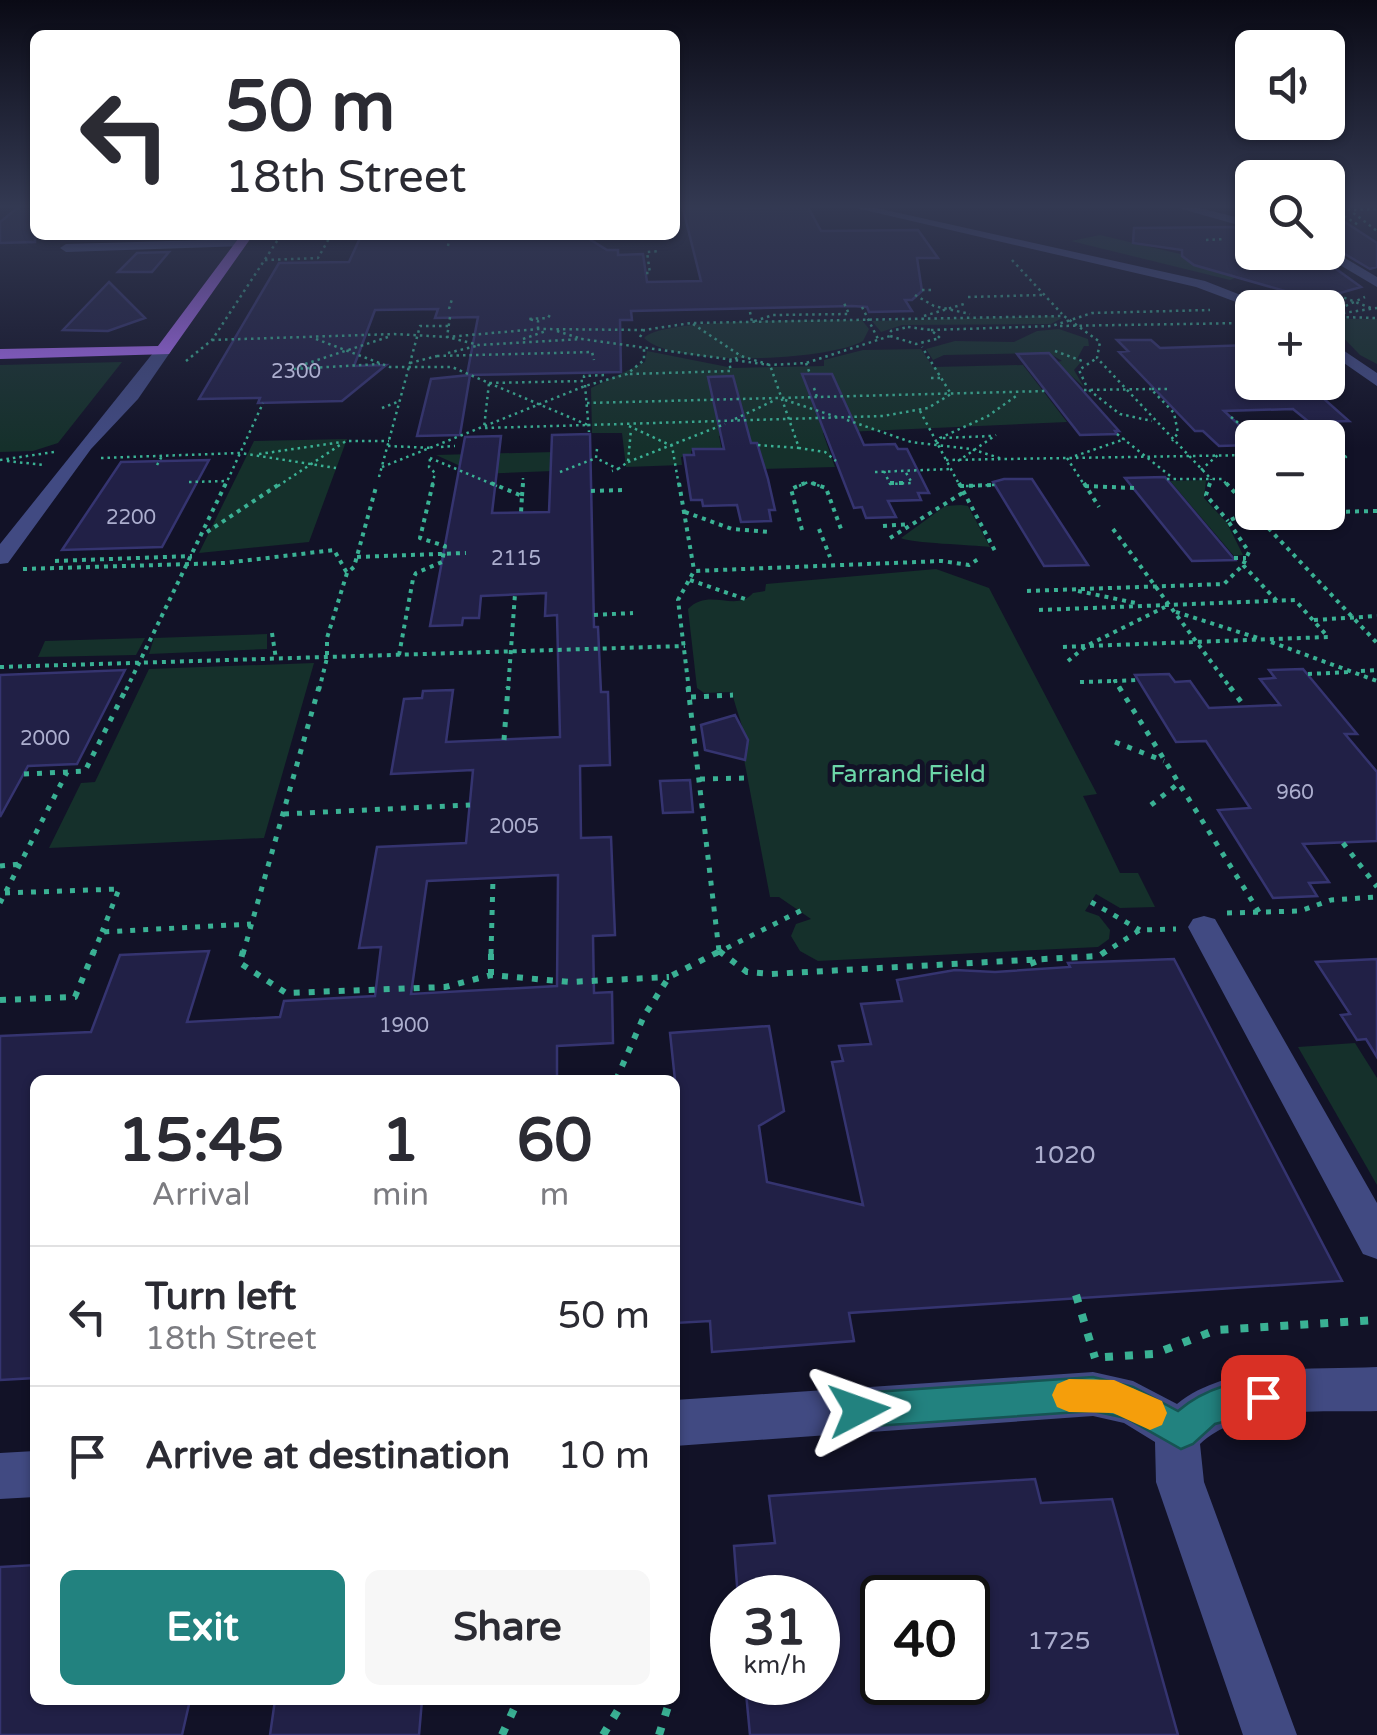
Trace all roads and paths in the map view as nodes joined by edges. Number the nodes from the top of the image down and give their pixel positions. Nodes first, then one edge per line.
1 (210, 286) edge
2 (247, 286) edge
3 (1035, 286) edge
4 (1205, 286) edge
5 (922, 290) dead end
6 (934, 290) dead end
7 (915, 295) dead end
8 (1043, 295) junction
9 (1377, 295) edge
10 (968, 296) dead end
11 (1235, 297) edge
12 (1345, 299) edge
13 (452, 300) dead end
14 (1351, 301) junction
15 (844, 303) dead end
16 (964, 304) dead end
17 (1345, 305) edge
18 (862, 307) dead end
19 (450, 308) dead end
20 (948, 309) junction
21 (1375, 309) edge
22 (1216, 310) dead end
23 (750, 312) dead end
24 (551, 313) dead end
25 (1132, 313) junction
26 (1345, 313) edge
27 (993, 316) junction
28 (1064, 316) junction
29 (1345, 317) edge
30 (450, 318) dead end
31 (916, 318) junction
32 (1377, 318) edge
33 (868, 319) junction
34 (1068, 320) junction
35 (1140, 320) dead end
36 (752, 322) junction
37 (691, 323) junction
38 (1235, 323) edge
39 (449, 326) junction
40 (1052, 326) junction
41 (1074, 326) junction
42 (538, 329) junction
43 (552, 329) junction
44 (644, 330) junction
45 (931, 330) junction
46 (394, 334) junction
47 (309, 336) junction
48 (415, 336) junction
49 (890, 336) junction
50 (447, 337) junction
51 (640, 337) junction
52 (582, 339) junction
53 (878, 339) junction
54 (212, 340) junction
55 (521, 340) junction
56 (623, 342) junction
57 (479, 345) junction
58 (644, 346) junction
59 (922, 347) dead end
60 (163, 350) junction
61 (1055, 351) dead end
62 (345, 353) junction
63 (0, 354) edge
64 (437, 356) junction
65 (740, 356) junction
66 (1345, 357) edge
67 (1097, 358) junction
68 (594, 360) dead end
69 (939, 360) dead end
70 (186, 361) dead end
71 (930, 361) junction
72 (728, 362) junction
73 (1085, 362) junction
74 (806, 363) junction
75 (380, 364) junction
76 (410, 366) junction
77 (770, 366) junction
78 (452, 367) junction
79 (627, 374) junction
80 (810, 374) dead end
81 (613, 375) junction
82 (448, 376) dead end
83 (1373, 376) edge
84 (931, 378) dead end
85 (941, 378) junction
86 (489, 383) junction
87 (585, 384) junction
88 (814, 388) dead end
89 (1087, 388) junction
90 (1167, 388) dead end
91 (1126, 389) junction
92 (1151, 389) junction
93 (1046, 391) dead end
94 (1021, 392) junction
95 (952, 394) junction
96 (779, 398) junction
97 (817, 398) junction
98 (400, 401) junction
99 (263, 403) dead end
100 (587, 403) junction
101 (541, 404) junction
102 (382, 408) dead end
103 (920, 411) junction
104 (1231, 417) dead end
105 (842, 418) junction
106 (788, 419) junction
107 (1235, 420) edge
108 (731, 421) junction
109 (1154, 421) junction
110 (588, 425) junction
111 (628, 425) junction
112 (484, 428) junction
113 (589, 432) dead end
114 (1117, 434) dead end
115 (1125, 439) junction
116 (346, 441) junction
117 (938, 441) junction
118 (1172, 441) junction
119 (389, 443) junction
120 (758, 445) dead end
121 (454, 446) dead end
122 (672, 446) junction
123 (434, 447) junction
124 (799, 448) junction
125 (597, 449) dead end
126 (971, 449) junction
127 (54, 452) dead end
128 (240, 453) junction
129 (1220, 453) junction
130 (1235, 453) edge
131 (1184, 454) junction
132 (251, 455) junction
133 (162, 456) junction
134 (1144, 456) junction
135 (98, 458) dead end
136 (596, 458) junction
137 (1067, 458) junction
138 (430, 459) junction
139 (1004, 459) junction
140 (836, 460) dead end
141 (946, 460) junction
142 (958, 461) junction
143 (628, 462) junction
144 (311, 464) junction
145 (44, 465) dead end
146 (157, 465) dead end
147 (382, 467) junction
148 (336, 468) dead end
149 (950, 469) junction
150 (905, 470) junction
151 (1202, 470) junction
152 (560, 472) dead end
153 (876, 472) dead end
154 (884, 472) junction
155 (380, 477) dead end
156 (523, 478) dead end
157 (1167, 479) dead end
158 (1211, 479) junction
159 (1175, 480) junction
160 (227, 481) junction
161 (190, 482) dead end
162 (995, 484) dead end
163 (960, 486) junction
164 (1085, 486) junction
165 (376, 487) dead end
166 (1134, 488) dead end
167 (622, 490) dead end
168 (591, 491) dead end
169 (964, 492) junction
170 (1235, 493) edge
171 (522, 496) junction
172 (1099, 507) dead end
173 (1377, 511) edge
174 (521, 512) dead end
175 (685, 512) junction
176 (1345, 512) edge
177 (1235, 520) edge
178 (1228, 522) junction
179 (913, 524) junction
180 (883, 526) dead end
181 (820, 529) dead end
182 (842, 529) dead end
183 (1113, 529) dead end
184 (802, 530) dead end
185 (1270, 530) edge
186 (770, 532) dead end
187 (204, 534) junction
188 (890, 538) dead end
189 (995, 550) dead end
190 (466, 553) dead end
191 (446, 554) junction
192 (193, 556) junction
193 (357, 557) junction
194 (830, 557) dead end
195 (980, 558) dead end
196 (1234, 558) dead end
197 (55, 561) dead end
198 (1244, 561) junction
199 (6, 563) edge
200 (189, 564) junction
201 (694, 571) junction
202 (347, 573) junction
203 (690, 580) junction
204 (1156, 586) junction
205 (1071, 590) junction
206 (1027, 591) dead end
207 (515, 594) dead end
208 (748, 600) dead end
209 (1277, 601) junction
210 (1149, 606) junction
211 (1171, 608) junction
212 (1039, 610) dead end
213 (633, 613) dead end
214 (594, 615) dead end
215 (1377, 616) edge
216 (1354, 618) junction
217 (1314, 620) junction
218 (272, 633) dead end
219 (1264, 640) junction
220 (1198, 642) junction
221 (1377, 644) edge
222 (685, 646) junction
223 (1086, 646) junction
224 (1060, 647) dead end
225 (510, 652) junction
226 (399, 655) junction
227 (326, 658) junction
228 (276, 659) junction
229 (1068, 661) dead end
230 (140, 662) junction
231 (0, 667) edge
232 (1377, 670) edge
233 (1356, 672) junction
234 (1308, 674) dead end
235 (1138, 680) dead end
236 (1115, 681) junction
237 (1377, 681) edge
238 (1080, 682) dead end
239 (733, 695) dead end
240 (691, 697) junction
241 (1245, 706) dead end
242 (504, 740) dead end
243 (1115, 742) dead end
244 (1167, 762) junction
245 (67, 772) junction
246 (24, 774) dead end
247 (748, 778) dead end
248 (700, 780) junction
249 (1179, 783) junction
250 (1151, 804) dead end
251 (470, 806) dead end
252 (284, 814) junction
253 (1343, 843) dead end
254 (21, 864) junction
255 (0, 866) edge
256 (493, 878) dead end
257 (1377, 887) edge
258 (5, 893) junction
259 (1377, 897) edge
260 (1091, 902) dead end
261 (0, 903) edge
262 (802, 910) dead end
263 (1259, 912) junction
264 (251, 924) junction
265 (1204, 928) junction
266 (1140, 930) junction
267 (102, 932) junction
268 (718, 951) junction
269 (1032, 960) junction
270 (1037, 973) dead end
271 (491, 974) junction
272 (669, 977) junction
273 (0, 1000) edge
274 (618, 1075) edge
275 (1377, 1241) edge
276 (1076, 1295) dead end
277 (1377, 1320) edge
278 (1095, 1358) junction
279 (1076, 1359) dead end
280 (1377, 1389) edge
281 (680, 1423) edge
282 (1181, 1432) junction
283 (30, 1474) edge
284 (0, 1476) edge
285 (516, 1705) edge
286 (621, 1705) edge
287 (668, 1705) edge
288 (502, 1735) edge
289 (602, 1735) edge
290 (659, 1735) edge
291 (1270, 1735) edge

1 - 60 main road
2 - 54 path
3 - 8 path
4 - 11 street
5 - 6 path
7 - 20 path
8 - 10 path
8 - 28 path
9 - 14 path
12 - 14 path
13 - 19 path
14 - 17 path
14 - 21 path
15 - 36 path
16 - 20 path
18 - 33 path
20 - 27 path
20 - 31 path
21 - 26 path
22 - 25 path
23 - 36 path
24 - 42 path
25 - 34 path
25 - 35 path
27 - 28 path
27 - 31 path
28 - 34 path
29 - 32 path
30 - 39 path
31 - 33 path
33 - 36 path
33 - 53 path
34 - 40 path
34 - 41 path
36 - 37 path
37 - 44 path
37 - 65 path
38 - 41 path
39 - 48 path
39 - 50 path
40 - 41 path
40 - 45 path
41 - 67 path
42 - 43 path
42 - 50 path
43 - 44 path
43 - 52 path
43 - 55 path
44 - 51 path
45 - 49 path
45 - 49 path
46 - 47 path
46 - 48 path
46 - 62 path
47 - 54 path
47 - 62 path
48 - 50 path
48 - 76 path
49 - 53 path
50 - 57 path
51 - 56 path
51 - 58 path
52 - 55 path
52 - 56 path
53 - 74 path
54 - 70 path
55 - 57 path
56 - 58 path
57 - 64 path
58 - 72 path
58 - 79 path
59 - 71 path
60 - 63 main road
60 - 199 street
61 - 73 path
62 - 75 path
62 - 75 path
64 - 68 path
64 - 76 path
65 - 72 path
65 - 77 path
66 - 83 street
67 - 73 path
67 - 91 path
69 - 71 path
71 - 85 path
72 - 77 path
72 - 79 path
73 - 89 path
74 - 77 path
74 - 80 path
75 - 76 path
76 - 78 path
76 - 98 path
77 - 96 path
78 - 82 path
78 - 86 path
79 - 81 path
81 - 87 path
81 - 87 path
84 - 85 path
85 - 95 path
86 - 87 path
86 - 101 path
86 - 112 path
87 - 100 path
87 - 101 path
88 - 97 path
89 - 91 path
89 - 109 path
90 - 92 path
91 - 92 path
91 - 109 path
92 - 118 path
93 - 94 path
94 - 95 path
94 - 117 path
95 - 97 path
95 - 103 path
96 - 97 path
96 - 100 path
96 - 105 path
96 - 106 path
96 - 108 path
98 - 102 path
98 - 119 path
99 - 128 path
100 - 110 path
101 - 110 path
101 - 112 path
103 - 105 path
103 - 117 path
104 - 107 path
105 - 106 path
105 - 117 path
106 - 108 path
106 - 124 path
108 - 111 path
108 - 122 path
109 - 118 path
110 - 111 path
110 - 112 path
110 - 113 path
111 - 122 path
111 - 143 path
112 - 123 path
114 - 115 path
115 - 134 path
115 - 137 path
116 - 119 path
116 - 132 path
116 - 144 path
117 - 126 path
117 - 126 path
117 - 141 path
118 - 131 path
119 - 123 path
119 - 147 path
120 - 124 path
121 - 123 path
122 - 143 path
122 - 175 path
123 - 138 path
123 - 147 path
124 - 140 path
125 - 136 path
126 - 139 path
126 - 142 path
127 - 145 path
128 - 132 path
128 - 133 path
128 - 160 path
129 - 130 path
129 - 131 path
129 - 151 path
131 - 134 path
131 - 151 path
132 - 144 path
133 - 135 path
133 - 146 path
134 - 137 path
134 - 159 path
136 - 143 path
136 - 152 path
137 - 139 path
137 - 164 path
138 - 171 path
138 - 191 path
139 - 142 path
141 - 142 path
141 - 149 path
144 - 148 path
144 - 187 path
147 - 155 path
149 - 150 path
149 - 163 path
150 - 154 path
150 - 154 path
151 - 158 path
153 - 154 path
156 - 171 path
157 - 159 path
158 - 159 path
158 - 170 path
158 - 178 path
160 - 161 path
160 - 187 path
162 - 163 path
163 - 169 path
164 - 166 path
164 - 172 path
165 - 193 path
167 - 168 path
169 - 179 path
169 - 189 path
171 - 174 path
173 - 176 path
175 - 186 path
175 - 201 path
177 - 178 path
178 - 198 path
179 - 180 path
179 - 188 path
181 - 194 path
182 - 184 path
183 - 204 path
185 - 216 path
187 - 192 path
190 - 191 path
191 - 193 path
191 - 226 path
192 - 197 path
192 - 200 path
193 - 202 path
195 - 201 path
196 - 198 path
198 - 204 path
198 - 209 path
199 - 200 path
200 - 202 path
200 - 230 path
201 - 203 path
202 - 227 path
203 - 208 path
203 - 222 path
204 - 205 path
204 - 211 path
205 - 206 path
205 - 210 path
207 - 225 path
209 - 211 path
209 - 217 path
210 - 211 path
210 - 212 path
211 - 219 path
211 - 220 path
211 - 223 path
213 - 214 path
215 - 216 path
216 - 217 path
216 - 221 path
217 - 219 path
218 - 228 path
219 - 220 path
219 - 233 path
220 - 223 path
220 - 241 path
222 - 225 path
222 - 240 path
223 - 224 path
223 - 229 path
225 - 226 path
225 - 242 path
226 - 227 path
227 - 228 path
227 - 252 path
228 - 230 path
230 - 231 path
230 - 245 path
232 - 233 path
233 - 234 path
233 - 237 path
235 - 236 path
236 - 238 path
236 - 244 path
239 - 240 path
240 - 248 path
243 - 244 path
244 - 249 path
245 - 246 path
245 - 254 path
247 - 248 path
248 - 268 path
249 - 250 path
249 - 263 path
251 - 252 path
252 - 264 path
253 - 257 path
254 - 255 path
254 - 258 path
256 - 271 path
258 - 261 path
258 - 267 path
259 - 263 path
260 - 266 path
262 - 268 path
263 - 265 path
264 - 267 path
264 - 271 path
265 - 266 path
265 - 275 street
266 - 269 path
267 - 273 path
268 - 269 path
268 - 272 path
269 - 270 path
271 - 272 path
272 - 274 path
276 - 278 path
277 - 278 path
278 - 279 path
280 - 282 street
281 - 282 street
282 - 291 street
283 - 284 street
285 - 288 path
286 - 289 path
287 - 290 path

